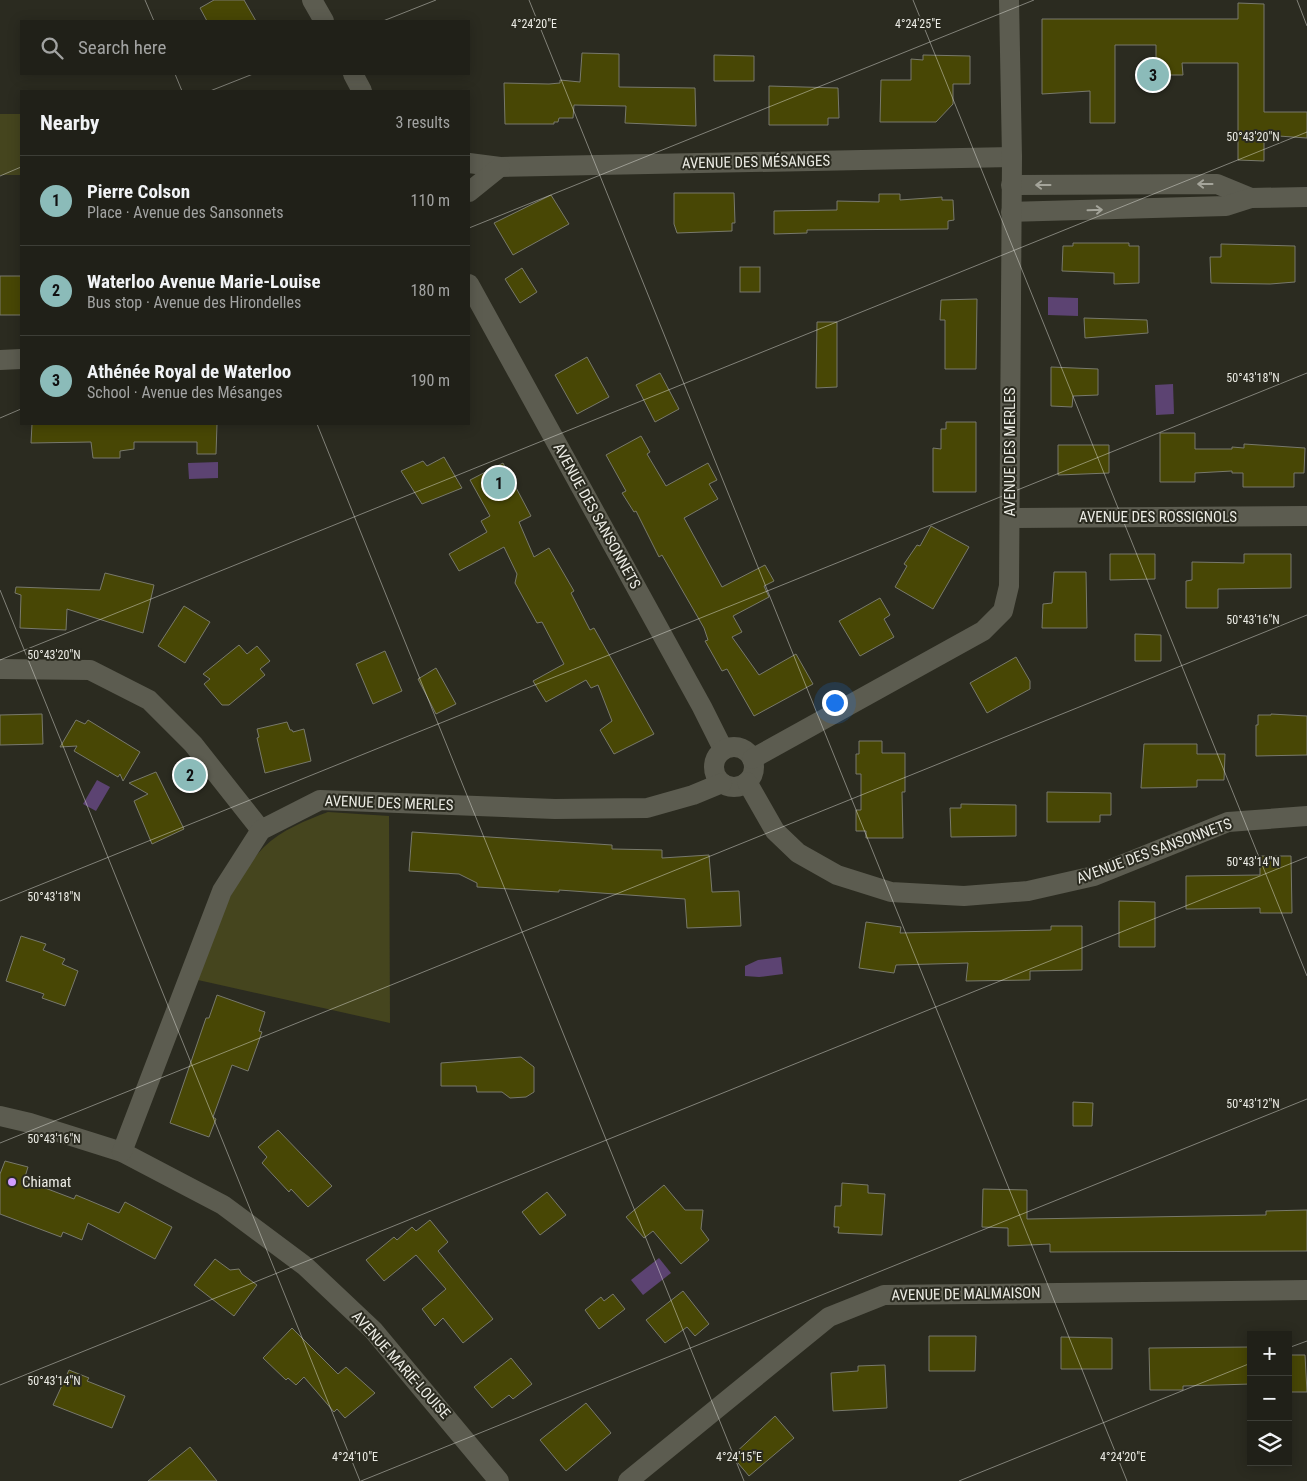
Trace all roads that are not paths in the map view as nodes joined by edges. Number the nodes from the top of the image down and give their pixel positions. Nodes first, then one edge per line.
1 (312, 0) edge
2 (1009, 0) edge
3 (323, 20) edge
4 (354, 75) edge
5 (361, 90) edge
6 (1012, 157) junction
7 (470, 163) edge
8 (500, 167) junction
9 (1012, 185) junction
10 (470, 191) edge
11 (1252, 198) junction
12 (1307, 198) edge
13 (1011, 212) junction
14 (470, 286) edge
15 (0, 360) edge
16 (20, 360) edge
17 (1307, 516) edge
18 (1010, 518) junction
19 (0, 669) edge
20 (723, 750) junction
21 (752, 759) junction
22 (747, 782) junction
23 (722, 783) junction
24 (1307, 816) edge
25 (261, 830) junction
26 (0, 1116) edge
27 (122, 1152) junction
28 (1307, 1290) edge
29 (499, 1481) edge
30 (628, 1481) edge

1 - 3 street
2 - 6 street, AVENUE DES MERLES
4 - 5 street
6 - 8 street, AVENUE DES MÉSANGES
6 - 9 street, AVENUE DES MERLES
7 - 8 street, AVENUE DES MÉSANGES
8 - 10 street
11 -> 9 street
9 - 13 street, AVENUE DES MERLES
11 - 12 street
13 -> 11 street
13 - 18 street, AVENUE DES MERLES
14 - 20 street, AVENUE DES SANSONNETS
15 - 16 street
17 - 18 street, AVENUE DES ROSSIGNOLS
18 - 21 street, AVENUE DES MERLES
19 - 25 street
20 - 21 street
20 - 23 street
21 - 22 street
22 - 23 street
22 - 24 street, AVENUE DES SANSONNETS
23 - 25 street, AVENUE DES MERLES
25 - 27 street
26 - 27 street, AVENUE MARIE-LOUISE
27 - 29 street, AVENUE MARIE-LOUISE
28 - 30 street, AVENUE DE MALMAISON

